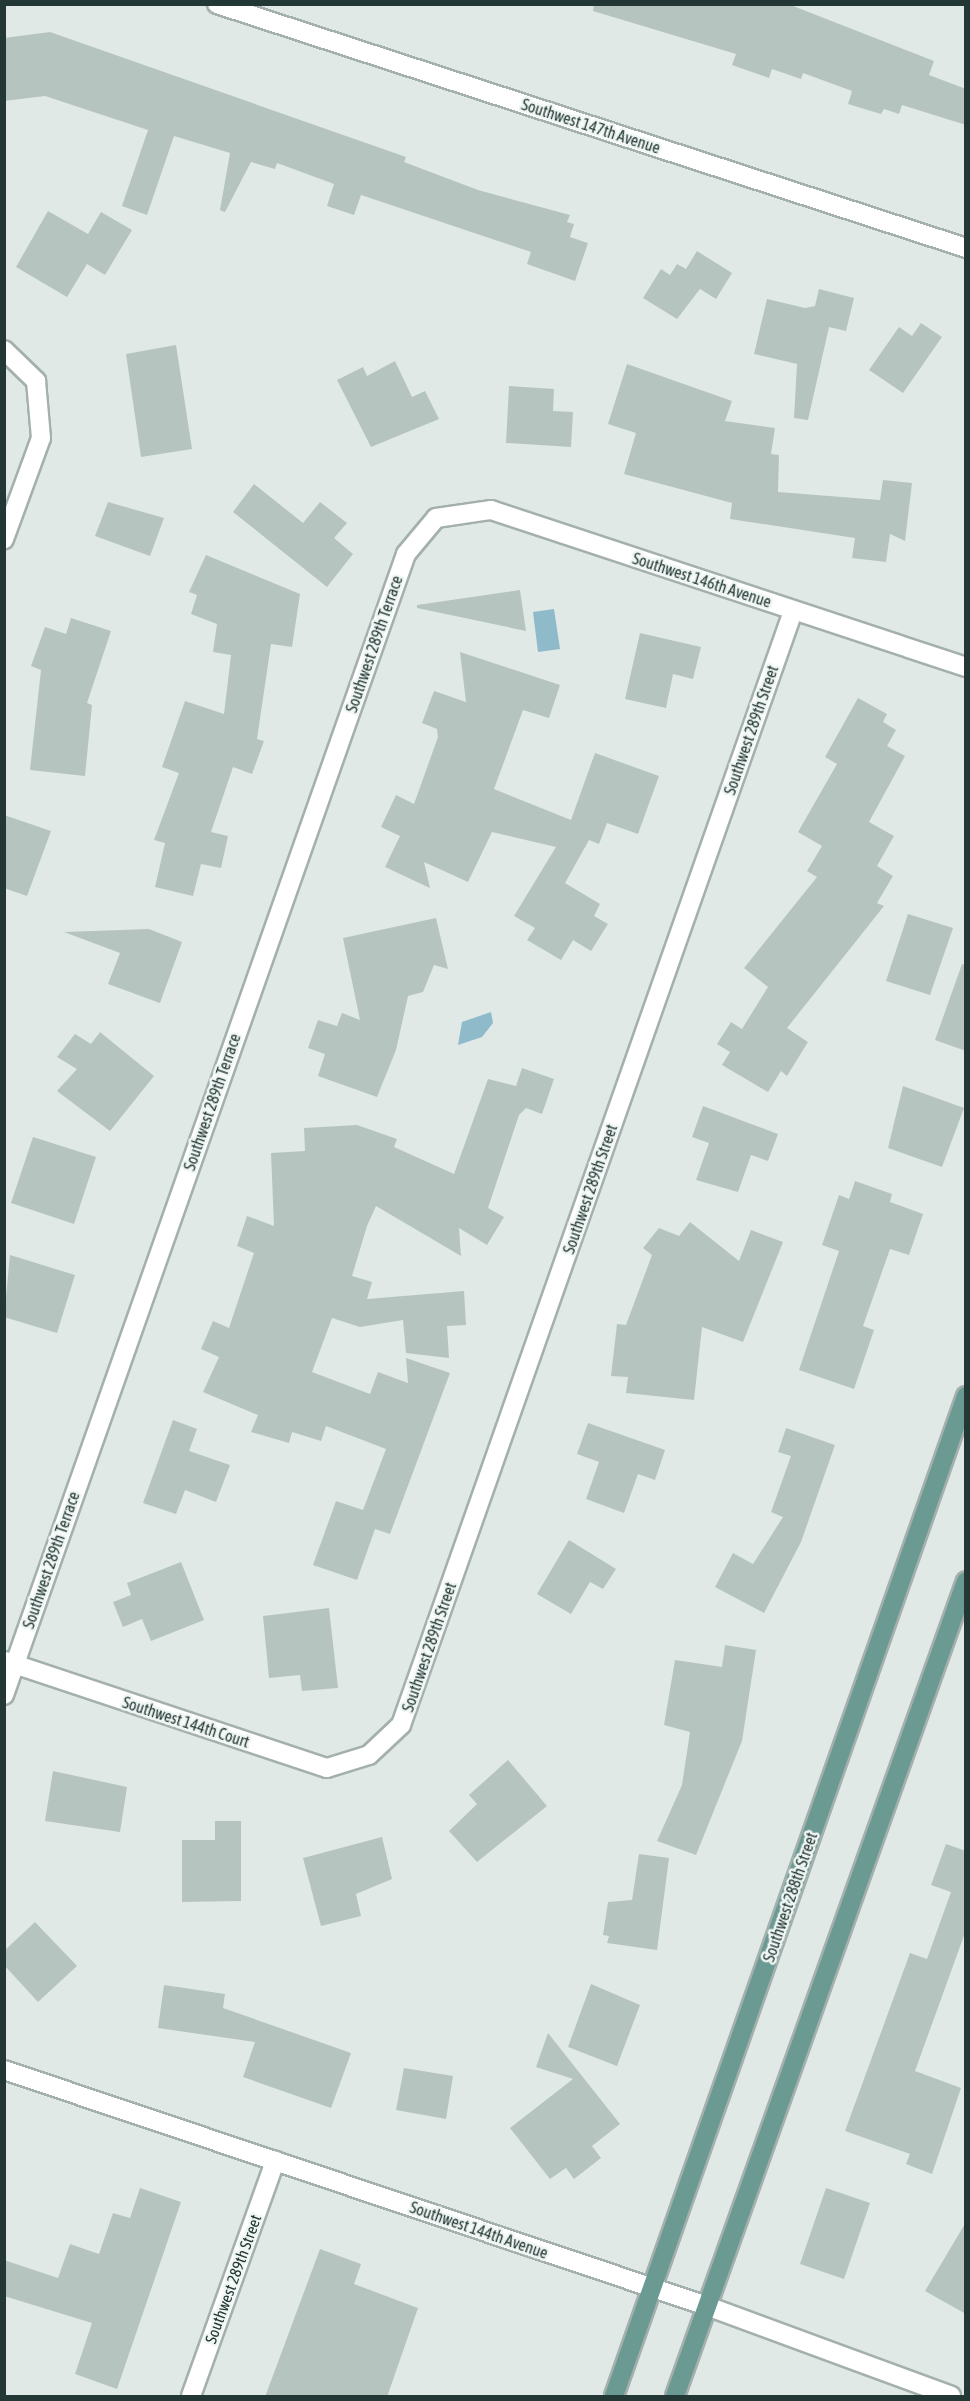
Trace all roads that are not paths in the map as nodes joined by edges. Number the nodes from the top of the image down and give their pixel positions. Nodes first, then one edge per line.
1 (217, 4) edge
2 (966, 248) edge
3 (4, 350) edge
4 (436, 518) joint
5 (4, 539) edge
6 (793, 610) junction
7 (966, 667) edge
8 (966, 1396) edge
9 (966, 1581) edge
10 (9, 1662) edge
11 (4, 1695) edge
12 (369, 1755) joint
13 (4, 2070) edge
14 (275, 2161) junction
15 (652, 2288) junction
16 (707, 2306) junction
17 (191, 2397) edge
18 (614, 2397) edge
19 (675, 2397) edge
20 (951, 2397) edge

1 - 2 street, Southwest 147th Avenue
3 - 5 street
4 - 6 street, Southwest 146th Avenue
4 - 10 street, Southwest 289th Terrace
6 - 7 street, Southwest 146th Avenue
6 - 12 street, Southwest 289th Street
8 - 15 main road, Southwest 288th Street
9 - 16 main road
10 - 11 street, Southwest 289th Terrace
10 - 12 street, Southwest 144th Court
13 - 14 street, Southwest 144th Avenue
14 - 15 street, Southwest 144th Avenue
14 - 17 street, Southwest 289th Street
15 - 16 street, Southwest 144th Avenue
15 - 18 main road, Southwest 288th Street
16 - 19 main road
16 - 20 street, Southwest 144th Avenue

